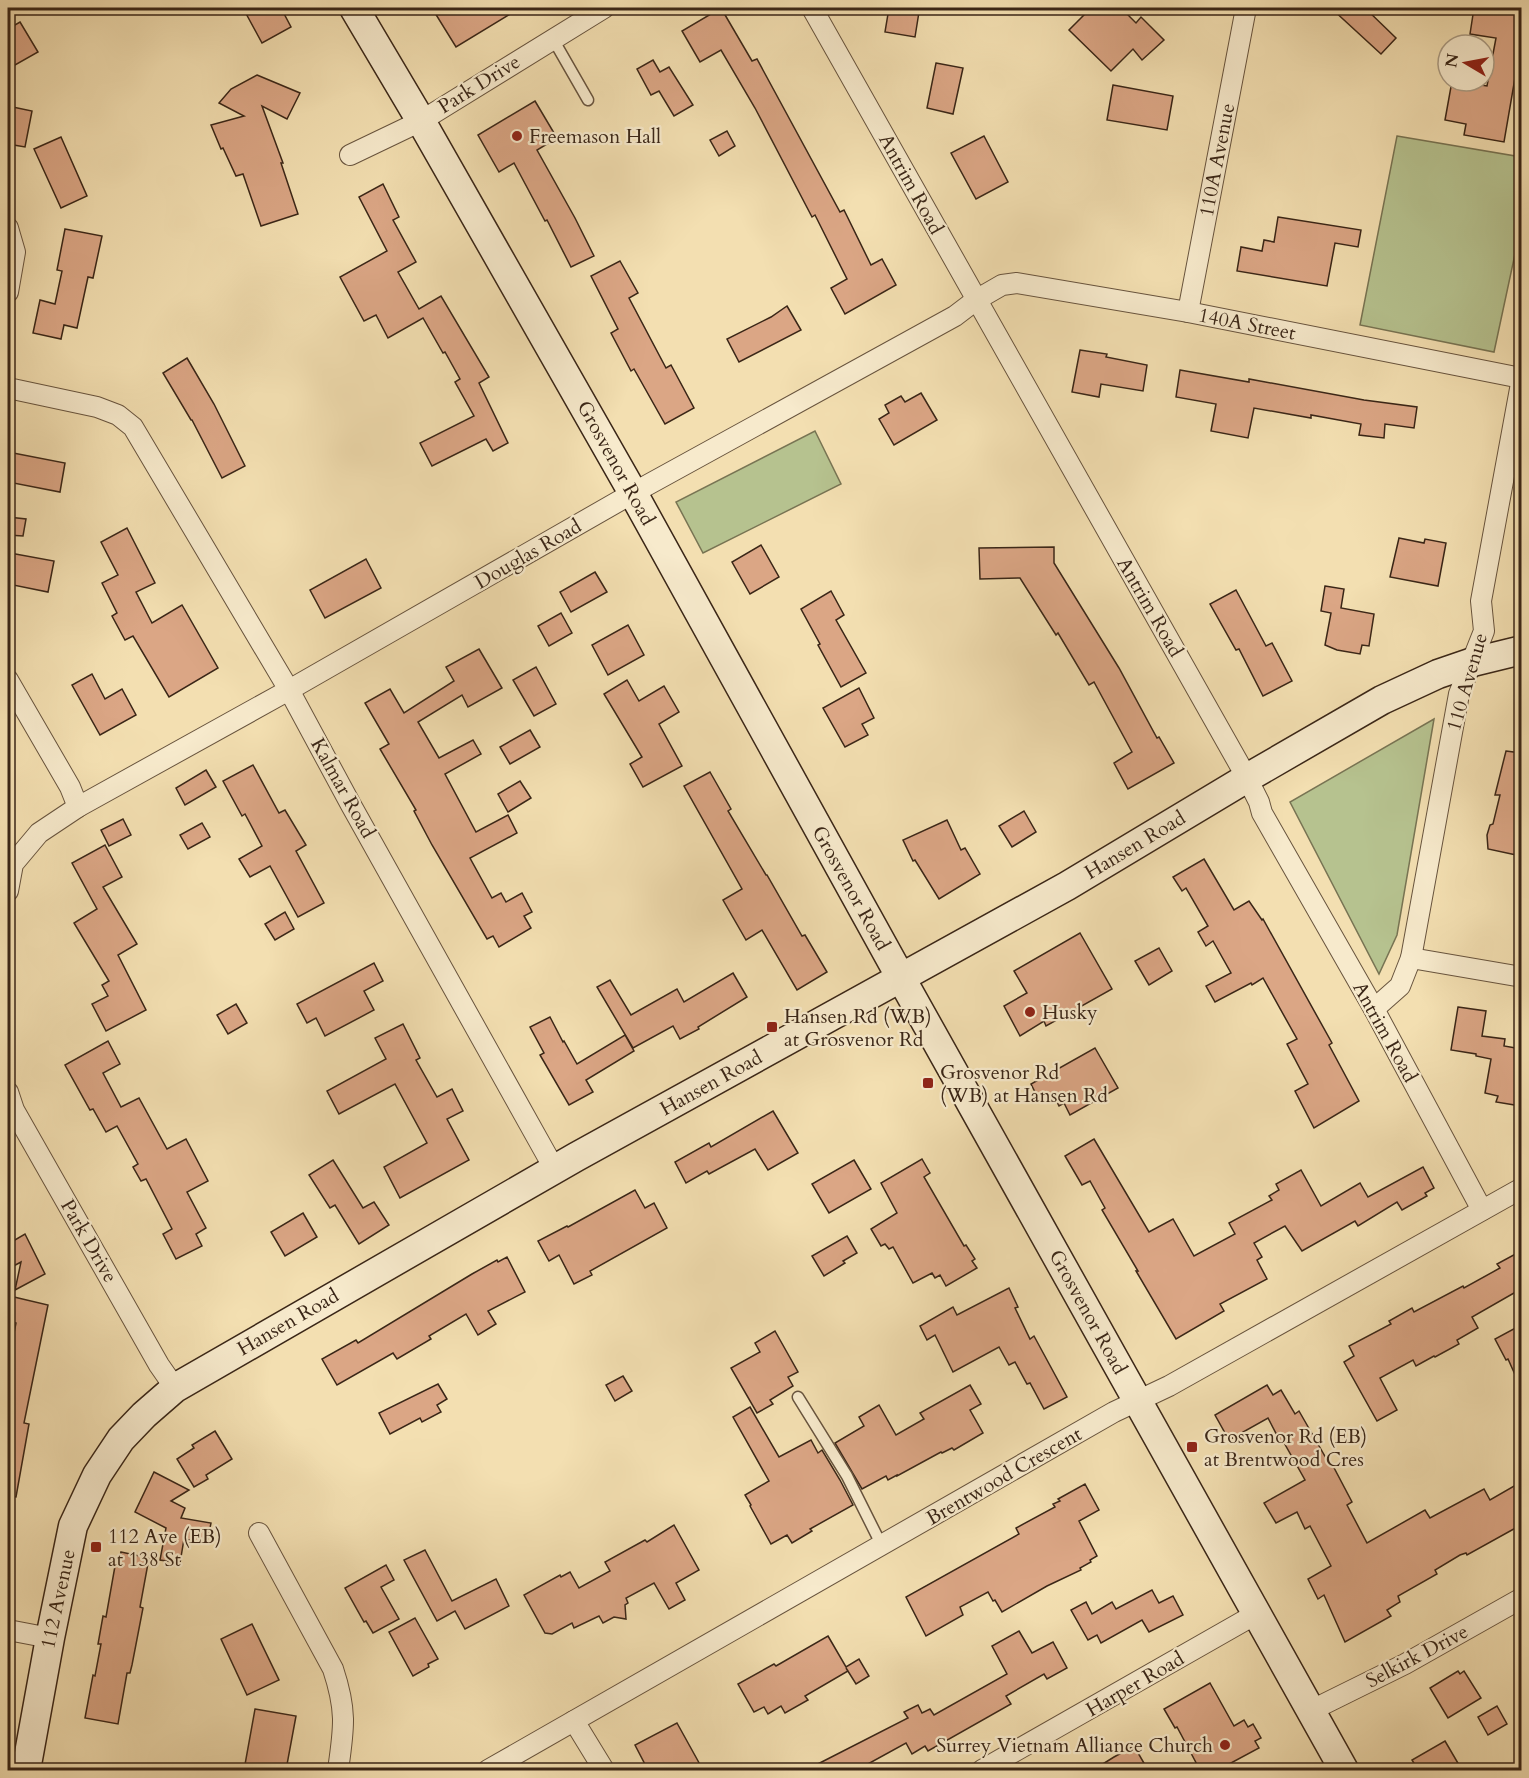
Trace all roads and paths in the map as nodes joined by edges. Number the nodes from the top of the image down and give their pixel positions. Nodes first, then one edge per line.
1 (354, 8) edge
2 (604, 8) edge
3 (812, 8) edge
4 (1246, 8) edge
5 (553, 39) junction
6 (588, 100) dead end
7 (421, 121) junction
8 (351, 155) dead end
9 (8, 228) edge
10 (8, 291) edge
11 (976, 300) junction
12 (1188, 312) junction
13 (1521, 378) edge
14 (8, 388) edge
15 (633, 493) junction
16 (1521, 650) edge
17 (1473, 662) junction
18 (8, 680) edge
19 (289, 690) junction
20 (1247, 778) junction
21 (78, 807) junction
22 (8, 891) edge
23 (1411, 958) junction
24 (1521, 977) edge
25 (901, 978) junction
26 (1374, 1009) junction
27 (8, 1092) edge
28 (555, 1170) junction
29 (1521, 1188) edge
30 (1482, 1210) junction
31 (175, 1388) junction
32 (798, 1397) dead end
33 (1137, 1401) junction
34 (121, 1439) joint
35 (259, 1533) dead end
36 (882, 1546) junction
37 (1521, 1598) edge
38 (1256, 1614) junction
39 (8, 1630) edge
40 (50, 1638) junction
41 (1310, 1711) junction
42 (574, 1721) junction
43 (26, 1770) edge
44 (338, 1770) edge
45 (489, 1770) edge
46 (604, 1770) edge
47 (982, 1770) edge
48 (1344, 1770) edge

1 - 7 street, Grosvenor Road
2 - 5 street, Park Drive
3 - 11 street, Antrim Road
4 - 12 street, 110A Avenue
5 - 6 lane
5 - 7 street, Park Drive
7 - 8 street, Park Drive
7 - 15 street, Grosvenor Road
9 - 10 street
11 - 12 street, 140A Street
11 - 15 street, Douglas Road
11 - 20 street, Antrim Road
12 - 13 street, 140A Street
13 - 17 street, 110 Avenue
14 - 19 street, Kalmar Road
15 - 19 street, Douglas Road
15 - 25 street, Grosvenor Road
16 - 17 street, Hansen Road
17 - 20 street, Hansen Road
17 - 23 street, 110 Avenue
18 - 21 street
19 - 21 street, Douglas Road
19 - 28 street, Kalmar Road
20 - 25 street, Hansen Road
20 - 26 street, Antrim Road
21 - 22 street
23 - 24 street
23 - 26 street, 110 Avenue
25 - 28 street, Hansen Road
25 - 33 street, Grosvenor Road
26 - 30 street, Antrim Road
27 - 31 street, Park Drive
28 - 31 street, Hansen Road
29 - 30 street, Brentwood Crescent
30 - 33 street, Brentwood Crescent
31 - 34 street, Hansen Road
32 - 36 lane
33 - 36 street, Brentwood Crescent
33 - 38 street, Grosvenor Road
34 - 40 street, 112 Avenue
35 - 44 street
36 - 42 street, Brentwood Crescent
37 - 41 street, Selkirk Drive
38 - 41 street, Grosvenor Road
38 - 47 street, Harper Road
39 - 40 street
40 - 43 street, 112 Avenue
41 - 48 street, Grosvenor Road
42 - 45 street, Brentwood Crescent
42 - 46 street

